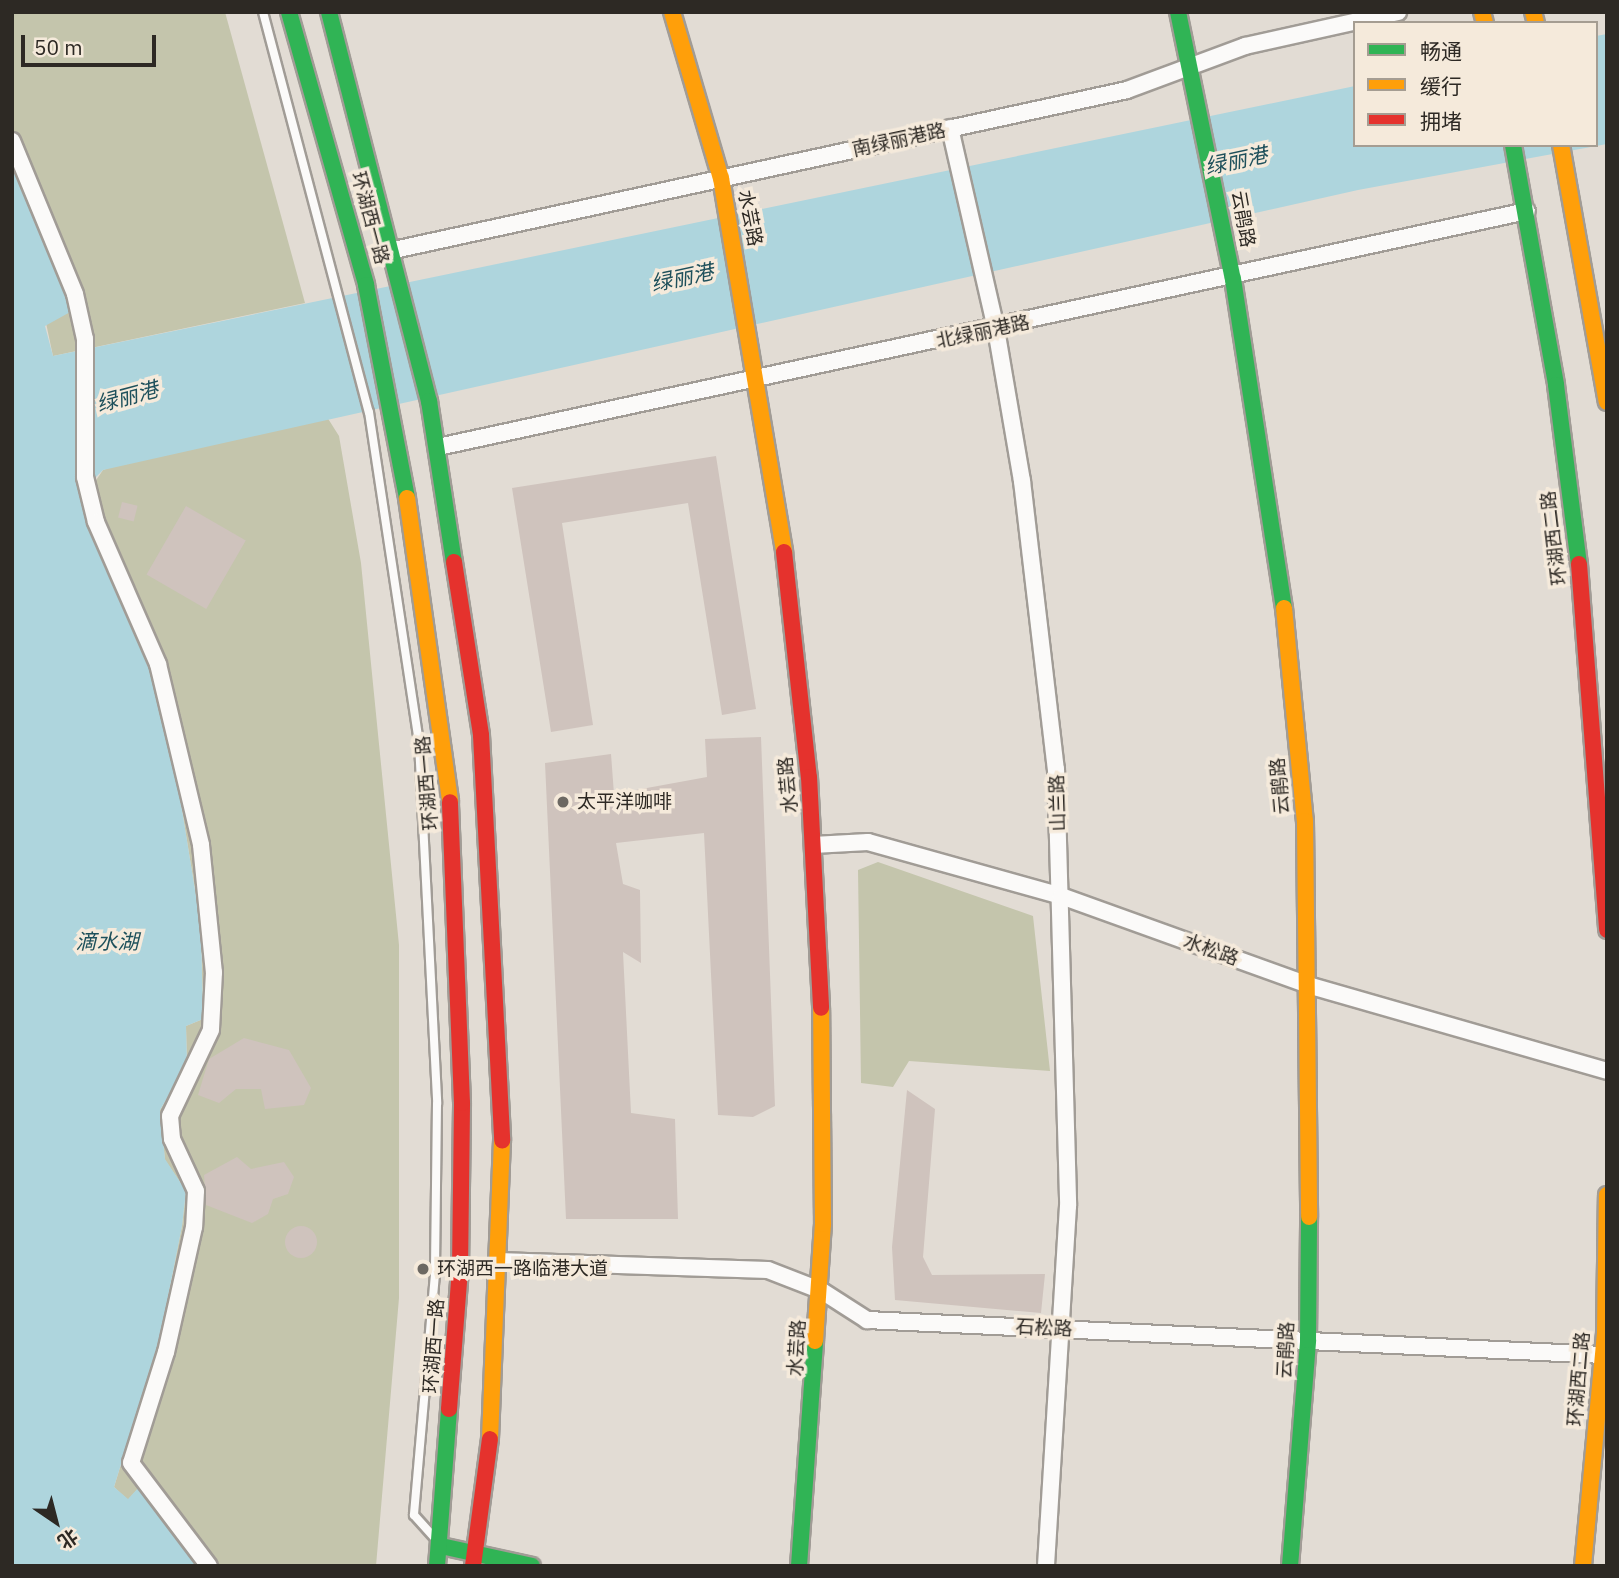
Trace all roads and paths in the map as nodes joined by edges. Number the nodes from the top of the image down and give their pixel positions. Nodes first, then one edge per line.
1 (263, 12) edge
2 (289, 12) edge
3 (329, 12) edge
4 (672, 12) edge
5 (1178, 12) edge
6 (1398, 12) edge
7 (1362, 21) edge
8 (1353, 23) edge
9 (1194, 63) junction
10 (950, 128) junction
11 (12, 141) edge
12 (1513, 147) edge
13 (1562, 150) edge
14 (721, 178) junction
15 (1527, 211) junction
16 (394, 250) junction
17 (1233, 279) junction
18 (996, 329) junction
19 (755, 380) junction
20 (1607, 402) edge
21 (438, 447) junction
22 (813, 845) junction
23 (1061, 896) junction
24 (1607, 930) edge
25 (1311, 986) junction
26 (1607, 1071) edge
27 (1607, 1195) edge
28 (498, 1261) junction
29 (822, 1291) junction
30 (1064, 1329) junction
31 (1308, 1340) junction
32 (1603, 1355) junction
33 (441, 1546) junction
34 (475, 1558) edge
35 (209, 1566) edge
36 (437, 1566) edge
37 (533, 1566) edge
38 (799, 1566) edge
39 (1046, 1566) edge
40 (1290, 1566) edge
41 (1583, 1566) edge

1 - 33 lane
2 - 33 main road, 环湖西一路
3 - 16 main road, 环湖西一路
4 - 14 main road, 水芸路
5 - 9 main road, 云鹃路
6 - 7 street, 南绿丽港路
8 - 9 street, 南绿丽港路
9 - 10 street, 南绿丽港路
9 - 17 main road, 云鹃路
10 - 14 street, 南绿丽港路
10 - 18 street, 山兰路
11 - 35 street
12 - 15 main road, 环湖西二路
13 - 20 main road
14 - 16 street, 南绿丽港路
14 - 19 main road, 水芸路
15 - 17 street, 北绿丽港路
15 - 24 main road, 环湖西二路
16 - 21 main road, 环湖西一路
17 - 18 street, 北绿丽港路
17 - 25 main road, 云鹃路
18 - 19 street, 北绿丽港路
18 - 23 street, 山兰路
19 - 21 street, 北绿丽港路
19 - 22 main road, 水芸路
21 - 28 main road, 环湖西一路
22 - 23 street, 水松路
22 - 29 main road, 水芸路
23 - 25 street, 水松路
23 - 30 street, 山兰路
25 - 26 street, 水松路
25 - 31 main road, 云鹃路
27 - 32 main road, 环湖西二路
28 - 29 street, 石松路
28 - 34 main road, 环湖西一路
29 - 30 street, 石松路
29 - 38 main road, 水芸路
30 - 31 street, 石松路
30 - 39 street, 山兰路
31 - 32 street, 石松路
31 - 40 main road, 云鹃路
32 - 41 main road, 环湖西二路
33 - 34 main road
33 - 36 main road, 环湖西一路
34 - 37 main road

